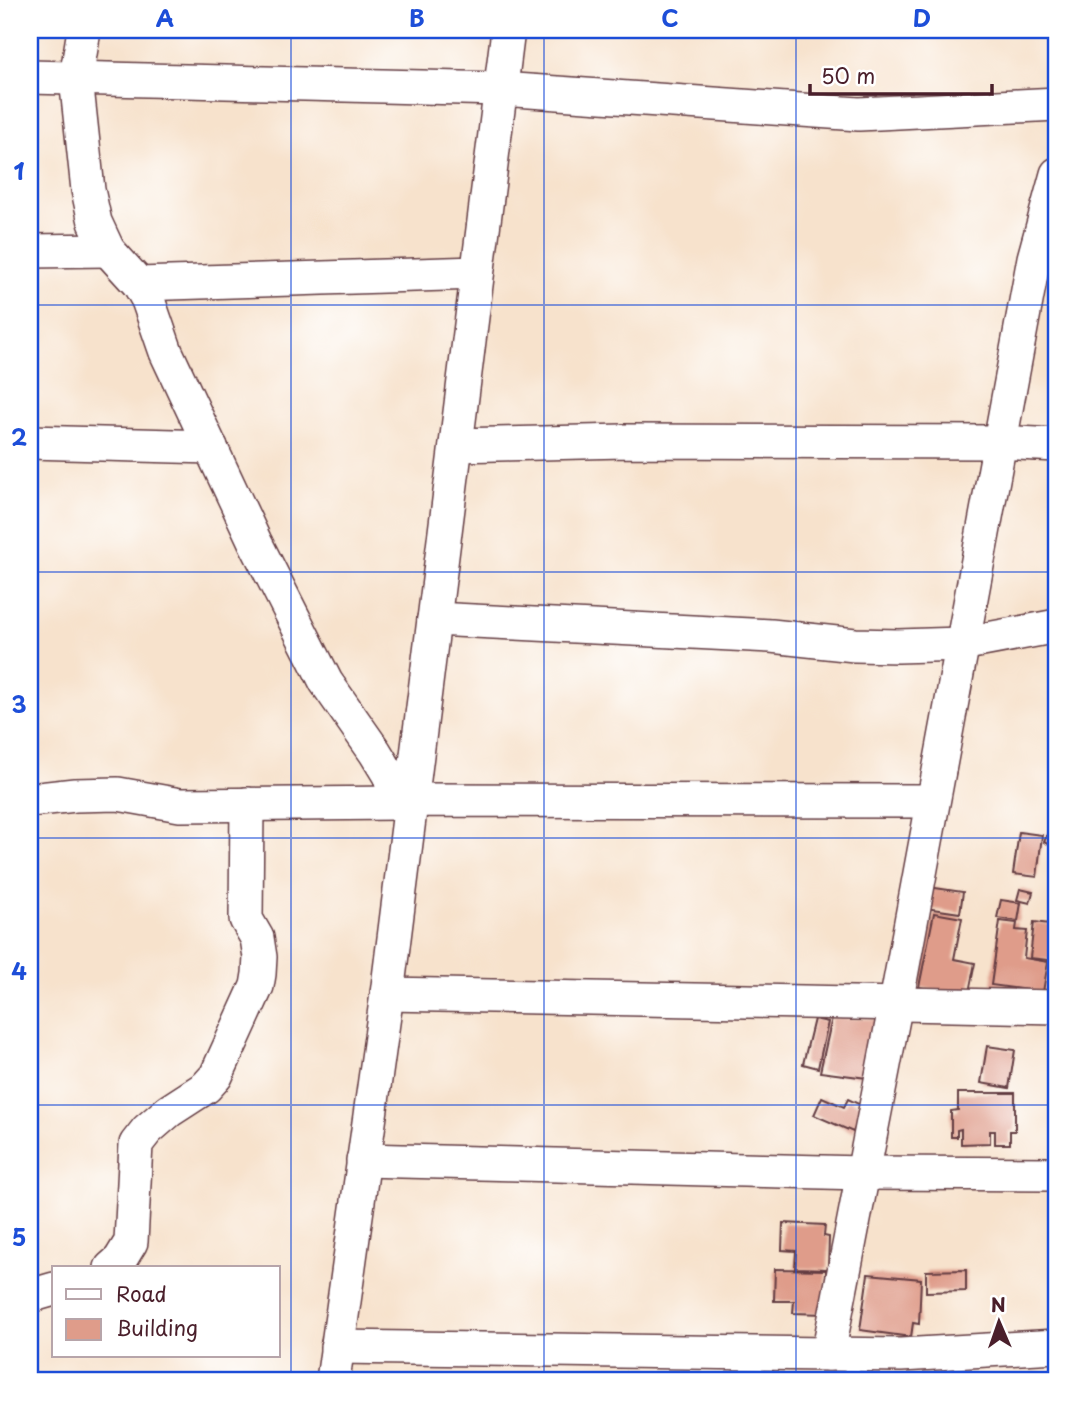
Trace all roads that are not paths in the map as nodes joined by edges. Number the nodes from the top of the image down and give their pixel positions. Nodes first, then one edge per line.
1 (84, 30) edge
2 (508, 30) edge
3 (30, 77) edge
4 (76, 78) junction
5 (500, 89) junction
6 (1057, 104) edge
7 (1057, 174) edge
8 (108, 250) junction
9 (30, 251) edge
10 (1045, 259) edge
11 (477, 273) junction
12 (139, 284) junction
13 (30, 442) edge
14 (999, 442) junction
15 (456, 445) junction
16 (1057, 445) edge
17 (211, 447) junction
18 (434, 619) junction
19 (1057, 626) edge
20 (961, 644) junction
21 (30, 800) edge
22 (405, 801) junction
23 (932, 801) junction
24 (247, 804) junction
25 (387, 994) junction
26 (896, 1003) junction
27 (1057, 1007) edge
28 (363, 1160) junction
29 (862, 1173) junction
30 (1057, 1174) edge
31 (113, 1266) edge
32 (52, 1290) edge
33 (30, 1296) edge
34 (1057, 1346) edge
35 (337, 1347) junction
36 (828, 1354) junction
37 (333, 1380) edge

1 - 4 street
2 - 5 street
3 - 4 street
4 - 5 street
4 - 8 street
5 - 6 street
5 - 11 street
7 - 10 street
8 - 9 street
8 - 12 street
10 - 14 street
11 - 12 street
11 - 15 street
12 - 17 street
13 - 17 street
14 - 15 street
14 - 16 street
14 - 20 street
15 - 18 street
17 - 22 street
18 - 20 street
18 - 22 street
19 - 20 street
20 - 23 street
21 - 24 street
22 - 23 street
22 - 24 street
22 - 25 street
23 - 26 street
24 - 31 street
25 - 26 street
25 - 28 street
26 - 27 street
26 - 29 street
28 - 29 street
28 - 35 street
29 - 30 street
29 - 36 street
32 - 33 street
34 - 36 street
35 - 36 street
35 - 37 street

